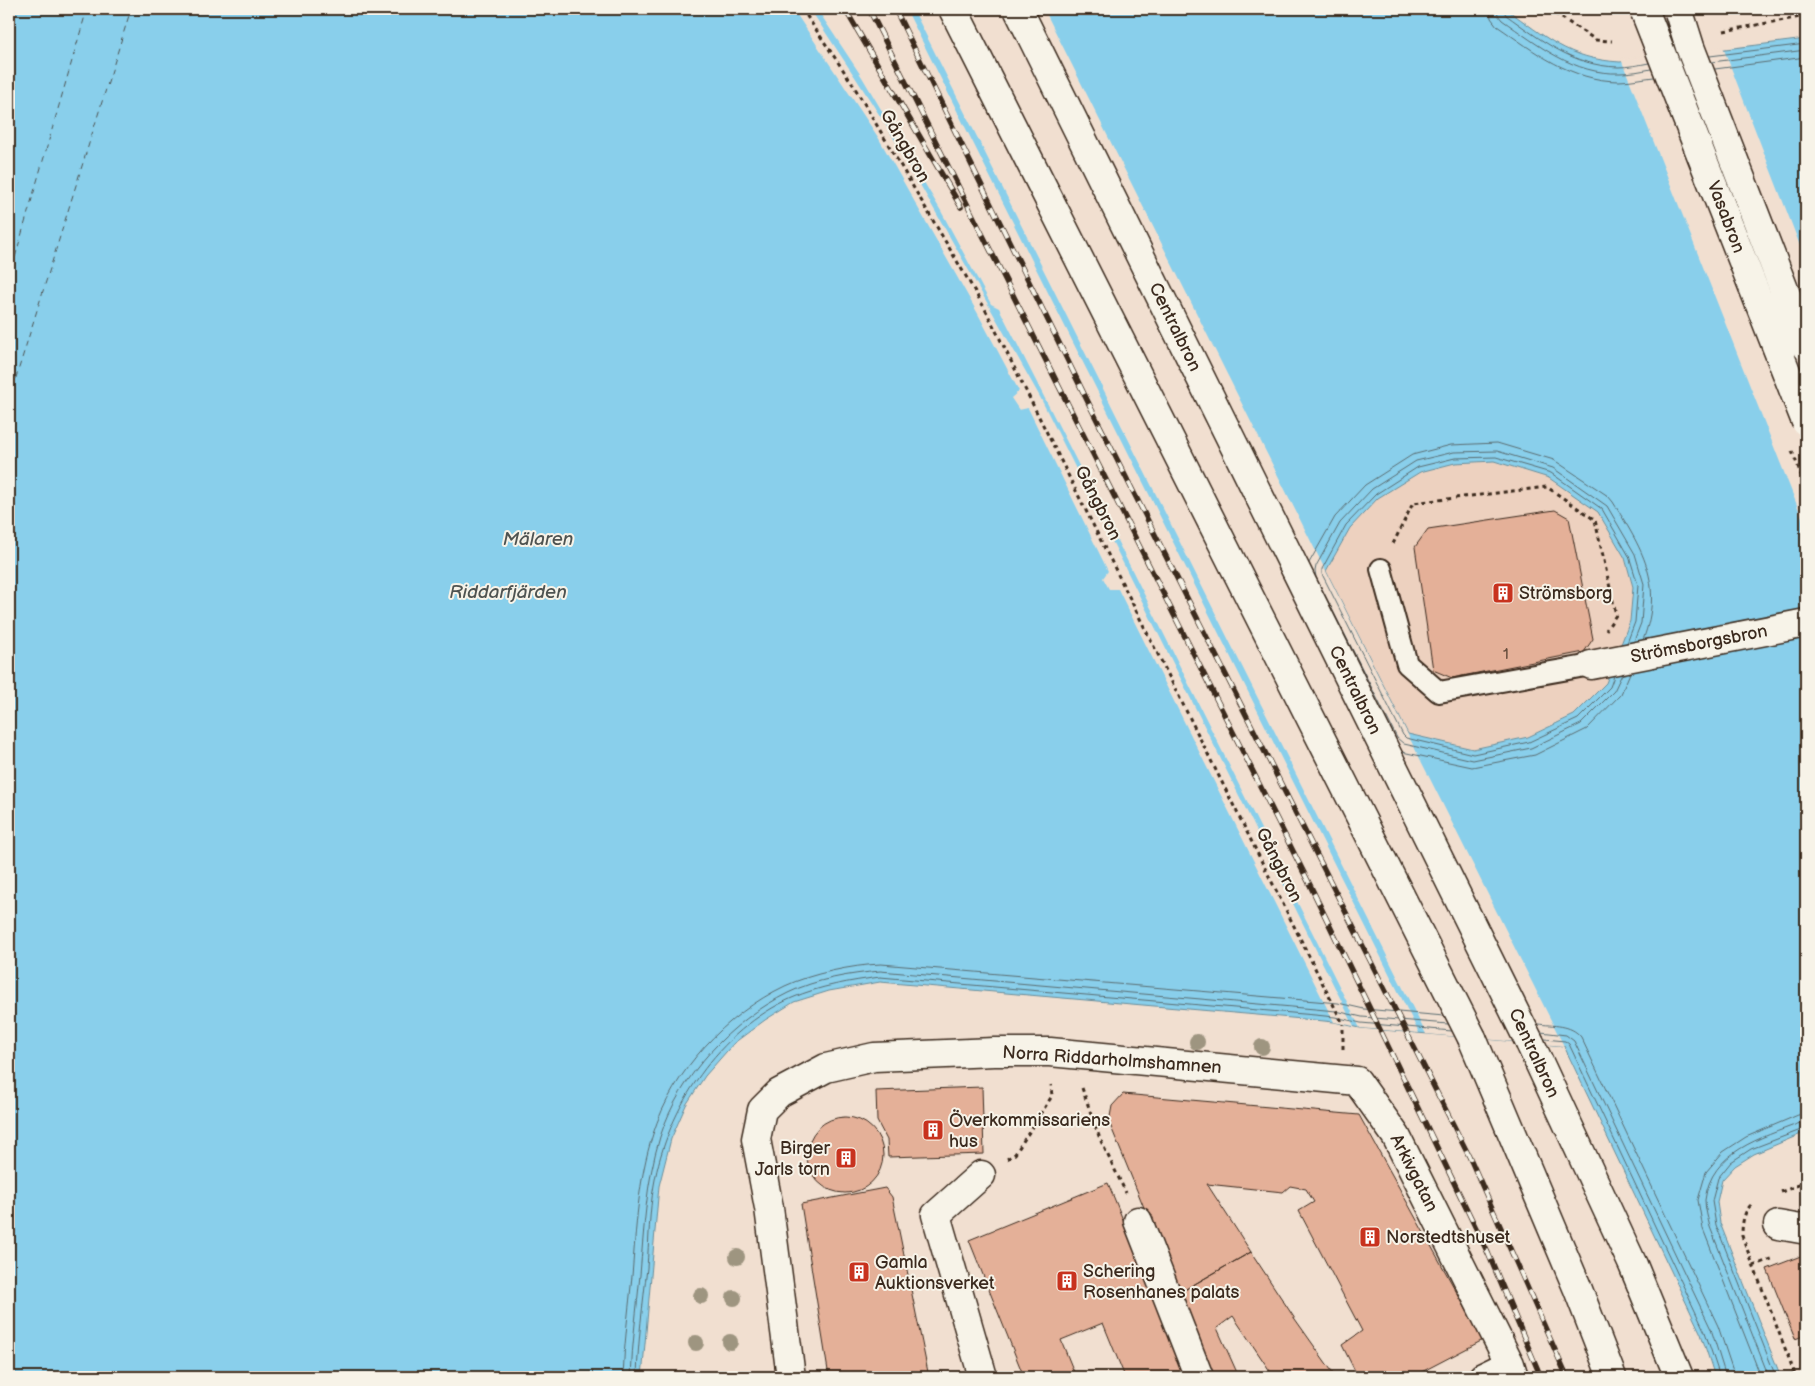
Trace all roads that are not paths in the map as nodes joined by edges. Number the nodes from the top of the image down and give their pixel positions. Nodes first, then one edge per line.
1 (952, 9) edge
2 (1018, 9) edge
3 (1645, 12) dead end
4 (1679, 12) dead end
5 (1806, 346) edge
6 (1806, 422) edge
7 (1380, 569) road end
8 (1806, 623) edge
9 (1585, 666) joint
10 (1356, 1081) joint
11 (981, 1175) dead end
12 (1138, 1221) road end
13 (1778, 1225) dead end
14 (1806, 1227) edge
15 (1512, 1371) edge
16 (791, 1377) edge
17 (983, 1377) edge
18 (1199, 1377) edge
19 (1483, 1377) edge
20 (1612, 1377) edge
21 (1679, 1377) edge

1 - 20 main road, bridge
2 - 21 main road, Centralbron, bridge
3 - 6 main road, Vasabron, bridge
4 - 5 main road, Vasabron, bridge
7 - 9 lane
8 - 9 main road, Strömsborgsbron
10 - 15 main road, Arkivgatan
10 - 16 main road, Norra Riddarholmshamnen
11 - 17 main road
12 - 18 main road
13 - 14 main road
15 - 19 main road

